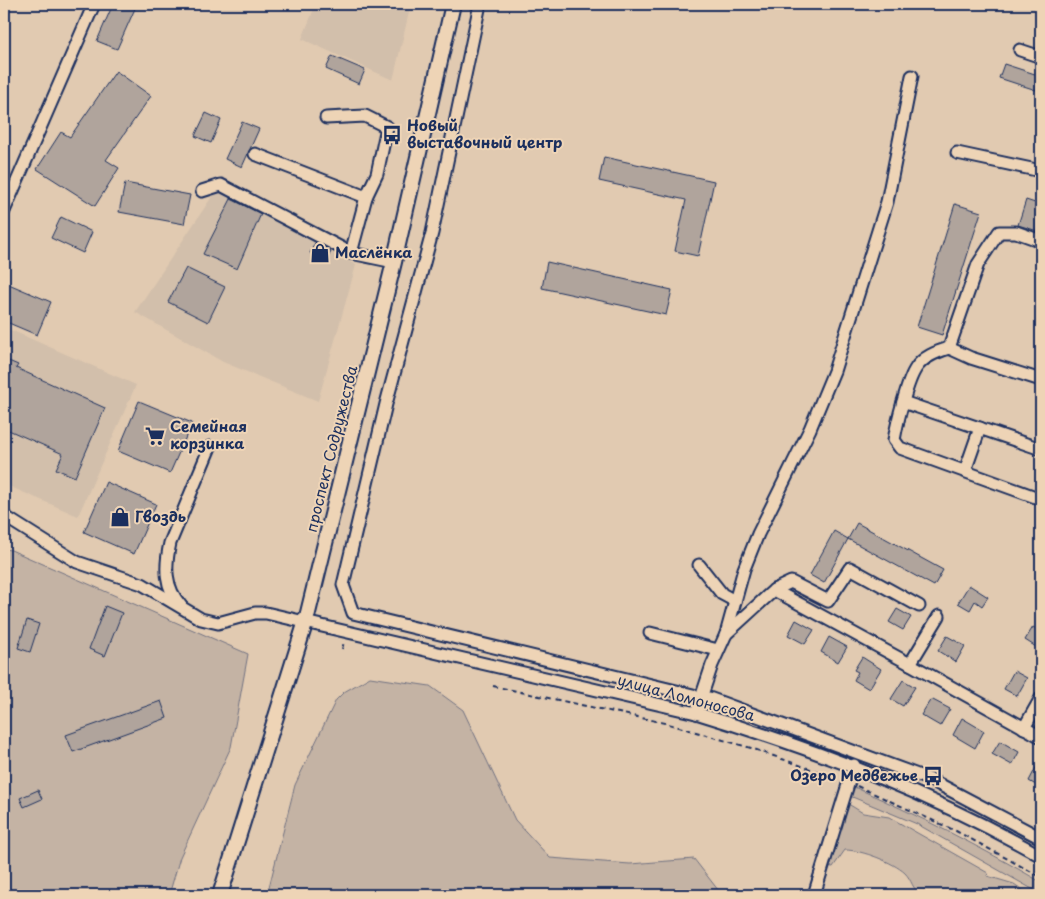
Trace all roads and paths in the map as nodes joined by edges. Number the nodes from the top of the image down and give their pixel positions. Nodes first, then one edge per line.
1 (94, 4) edge
2 (453, 4) edge
3 (480, 4) edge
4 (1020, 50) dead end
5 (1041, 57) edge
6 (912, 76) dead end
7 (326, 118) dead end
8 (957, 153) dead end
9 (255, 154) dead end
10 (1041, 171) edge
11 (202, 191) dead end
12 (366, 197) junction
13 (4, 211) edge
14 (1041, 241) edge
15 (351, 254) junction
16 (394, 262) junction
17 (948, 348) junction
18 (1041, 380) edge
19 (903, 402) junction
20 (980, 428) junction
21 (210, 447) dead end
22 (1041, 449) edge
23 (965, 472) junction
24 (1041, 499) edge
25 (4, 516) edge
26 (699, 565) dead end
27 (774, 590) junction
28 (735, 601) junction
29 (919, 606) dead end
30 (188, 612) junction
31 (938, 616) dead end
32 (306, 621) junction
33 (650, 632) dead end
34 (726, 634) junction
35 (718, 650) junction
36 (910, 664) junction
37 (493, 686) dead end
38 (693, 695) dead end
39 (709, 698) dead end
40 (1041, 698) edge
41 (696, 714) junction
42 (1024, 728) junction
43 (1041, 737) edge
44 (854, 765) junction
45 (848, 782) junction
46 (1041, 838) edge
47 (1041, 856) edge
48 (1041, 877) edge
49 (220, 895) edge
50 (814, 895) edge

1 - 13 street
2 - 16 main road, проспект Содружества
3 - 38 street
4 - 5 street
6 - 28 street
7 - 12 street
8 - 10 street
9 - 12 street
11 - 15 street
12 - 15 street
14 - 17 street
15 - 16 street
16 - 32 main road, проспект Содружества
17 - 18 street
17 - 19 street
19 - 20 street
19 - 23 street
20 - 22 street
20 - 23 street
21 - 30 street
23 - 24 street
25 - 30 street, улица Ломоносова
26 - 28 street
27 - 29 street
27 - 34 street
27 - 36 street
28 - 34 street
30 - 32 street, улица Ломоносова
31 - 36 street
32 - 41 street, улица Ломоносова
32 - 49 main road, проспект Содружества
33 - 35 street
34 - 35 street
35 - 41 street
36 - 42 street
37 - 45 path
39 - 46 street
40 - 42 street
41 - 44 street, улица Ломоносова
42 - 43 street
44 - 45 street
44 - 47 street, улица Ломоносова
45 - 48 path
45 - 50 street

